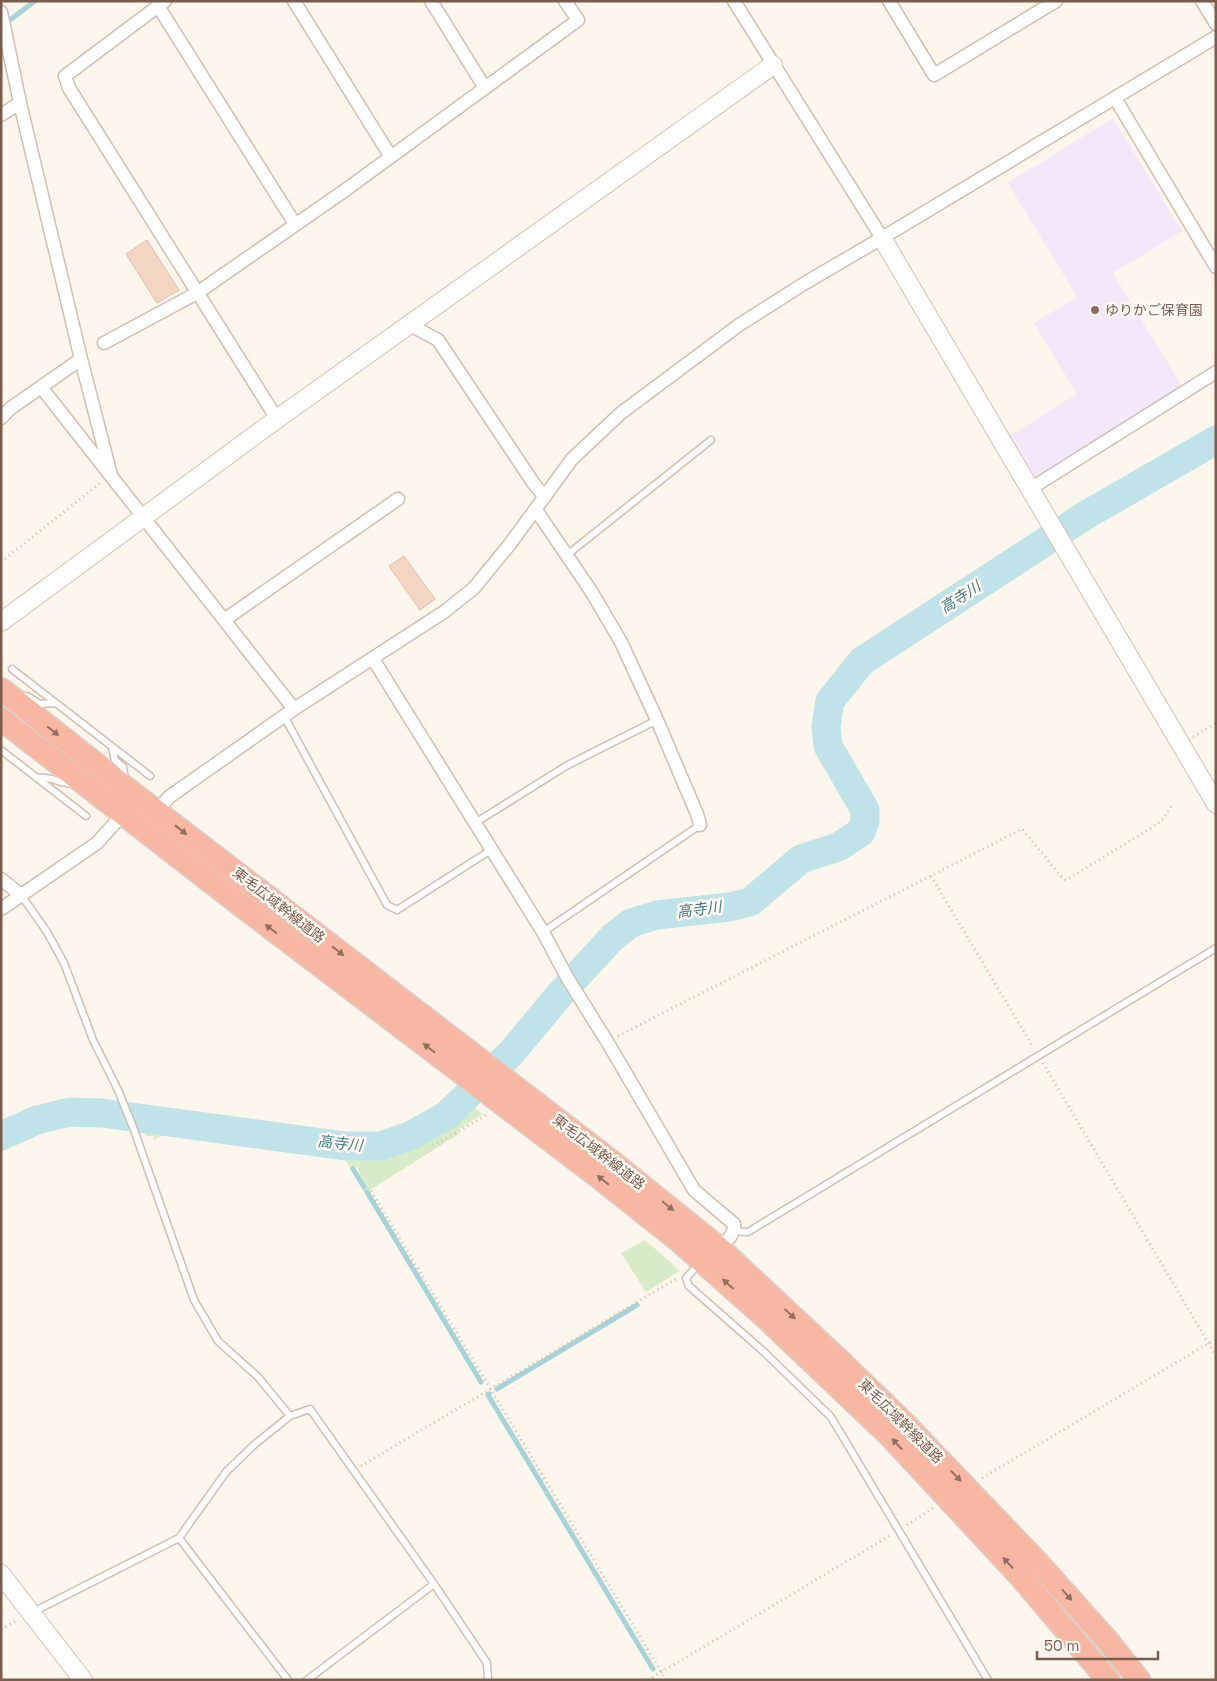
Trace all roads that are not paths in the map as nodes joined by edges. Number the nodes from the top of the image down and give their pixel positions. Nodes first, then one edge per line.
1 (294, 1) edge
2 (431, 1) edge
3 (565, 1) edge
4 (734, 1) edge
5 (889, 1) edge
6 (1202, 1) edge
7 (1055, 2) edge
8 (162, 4) edge
9 (1, 12) edge
10 (1216, 24) edge
11 (1216, 37) edge
12 (773, 65) junction
13 (485, 88) junction
14 (1115, 98) junction
15 (20, 103) junction
16 (1, 115) edge
17 (391, 157) junction
18 (295, 224) junction
19 (882, 238) junction
20 (1216, 267) edge
21 (197, 293) junction
22 (410, 325) junction
23 (104, 343) dead end
24 (81, 359) junction
25 (1216, 372) edge
26 (41, 387) junction
27 (1, 418) edge
28 (277, 418) junction
29 (711, 440) dead end
30 (111, 475) junction
31 (1030, 489) junction
32 (545, 497) junction
33 (398, 499) dead end
34 (536, 510) junction
35 (144, 518) junction
36 (567, 555) junction
37 (224, 620) junction
38 (1, 622) edge
39 (373, 659) junction
40 (12, 669) dead end
41 (7, 694) edge
42 (55, 703) junction
43 (289, 713) junction
44 (1, 719) edge
45 (657, 720) junction
46 (112, 748) junction
47 (1, 750) edge
48 (150, 776) dead end
49 (37, 778) junction
50 (85, 785) junction
51 (126, 788) junction
52 (1216, 804) edge
53 (157, 811) junction
54 (123, 814) junction
55 (86, 816) dead end
56 (475, 823) junction
57 (700, 825) joint
58 (492, 850) junction
59 (1, 879) edge
60 (21, 895) junction
61 (1, 909) edge
62 (543, 932) junction
63 (1216, 948) edge
64 (475, 1069) junction
65 (734, 1230) junction
66 (710, 1255) junction
67 (290, 1416) junction
68 (179, 1538) junction
69 (1, 1574) edge
70 (434, 1584) junction
71 (32, 1612) junction
72 (83, 1680) edge
73 (288, 1680) edge
74 (307, 1680) edge
75 (488, 1680) edge
76 (988, 1680) edge
77 (1108, 1680) edge
78 (1139, 1680) edge

1 - 17 street
2 - 13 street
3 - 13 street
4 - 12 street
5 - 7 street
6 - 10 street
8 - 18 street
8 - 21 street
9 - 15 street
11 - 14 street
12 - 19 street
12 - 22 street
13 - 17 street
14 - 19 street
14 - 20 street
15 - 16 street
15 - 24 street
17 - 18 street
18 - 21 street
19 - 31 street
19 - 32 street
21 - 23 street
21 - 28 street
22 - 28 street
22 - 32 street
24 - 26 street
24 - 30 street
25 - 31 street
26 - 27 street
26 - 30 street
28 - 35 street
29 - 36 lane
30 - 35 street
31 - 52 street
32 - 34 street
33 - 37 street
34 - 36 street
34 - 39 street
35 - 37 street
35 - 38 street
36 - 45 street
37 - 43 street
39 - 43 street
39 - 56 street
40 - 42 lane
41 - 42 lane
41 -> 51 highway, 東毛広域幹線道路
42 - 46 lane
43 - 53 street
43 - 58 lane
44 - 50 highway, 東毛広域幹線道路
45 - 56 lane
45 - 57 street
46 - 48 lane
46 - 51 lane
47 - 49 lane
49 - 50 lane
49 - 55 lane
50 - 54 highway, 東毛広域幹線道路
51 - 53 highway, 東毛広域幹線道路
53 -> 64 highway, 東毛広域幹線道路
54 - 60 street
64 -> 54 highway, 東毛広域幹線道路
56 - 58 street
57 - 62 lane
58 - 62 street
59 - 60 street
60 - 61 street
60 - 67 lane
62 - 65 street
63 - 65 lane
64 - 66 highway, 東毛広域幹線道路
65 - 66 street
66 - 76 lane
77 -> 66 highway, 東毛広域幹線道路
66 -> 78 highway, 東毛広域幹線道路
67 - 68 lane
67 - 70 lane
68 - 71 lane
68 - 73 lane
69 - 71 street
70 - 74 lane
70 - 75 lane
71 - 72 street

